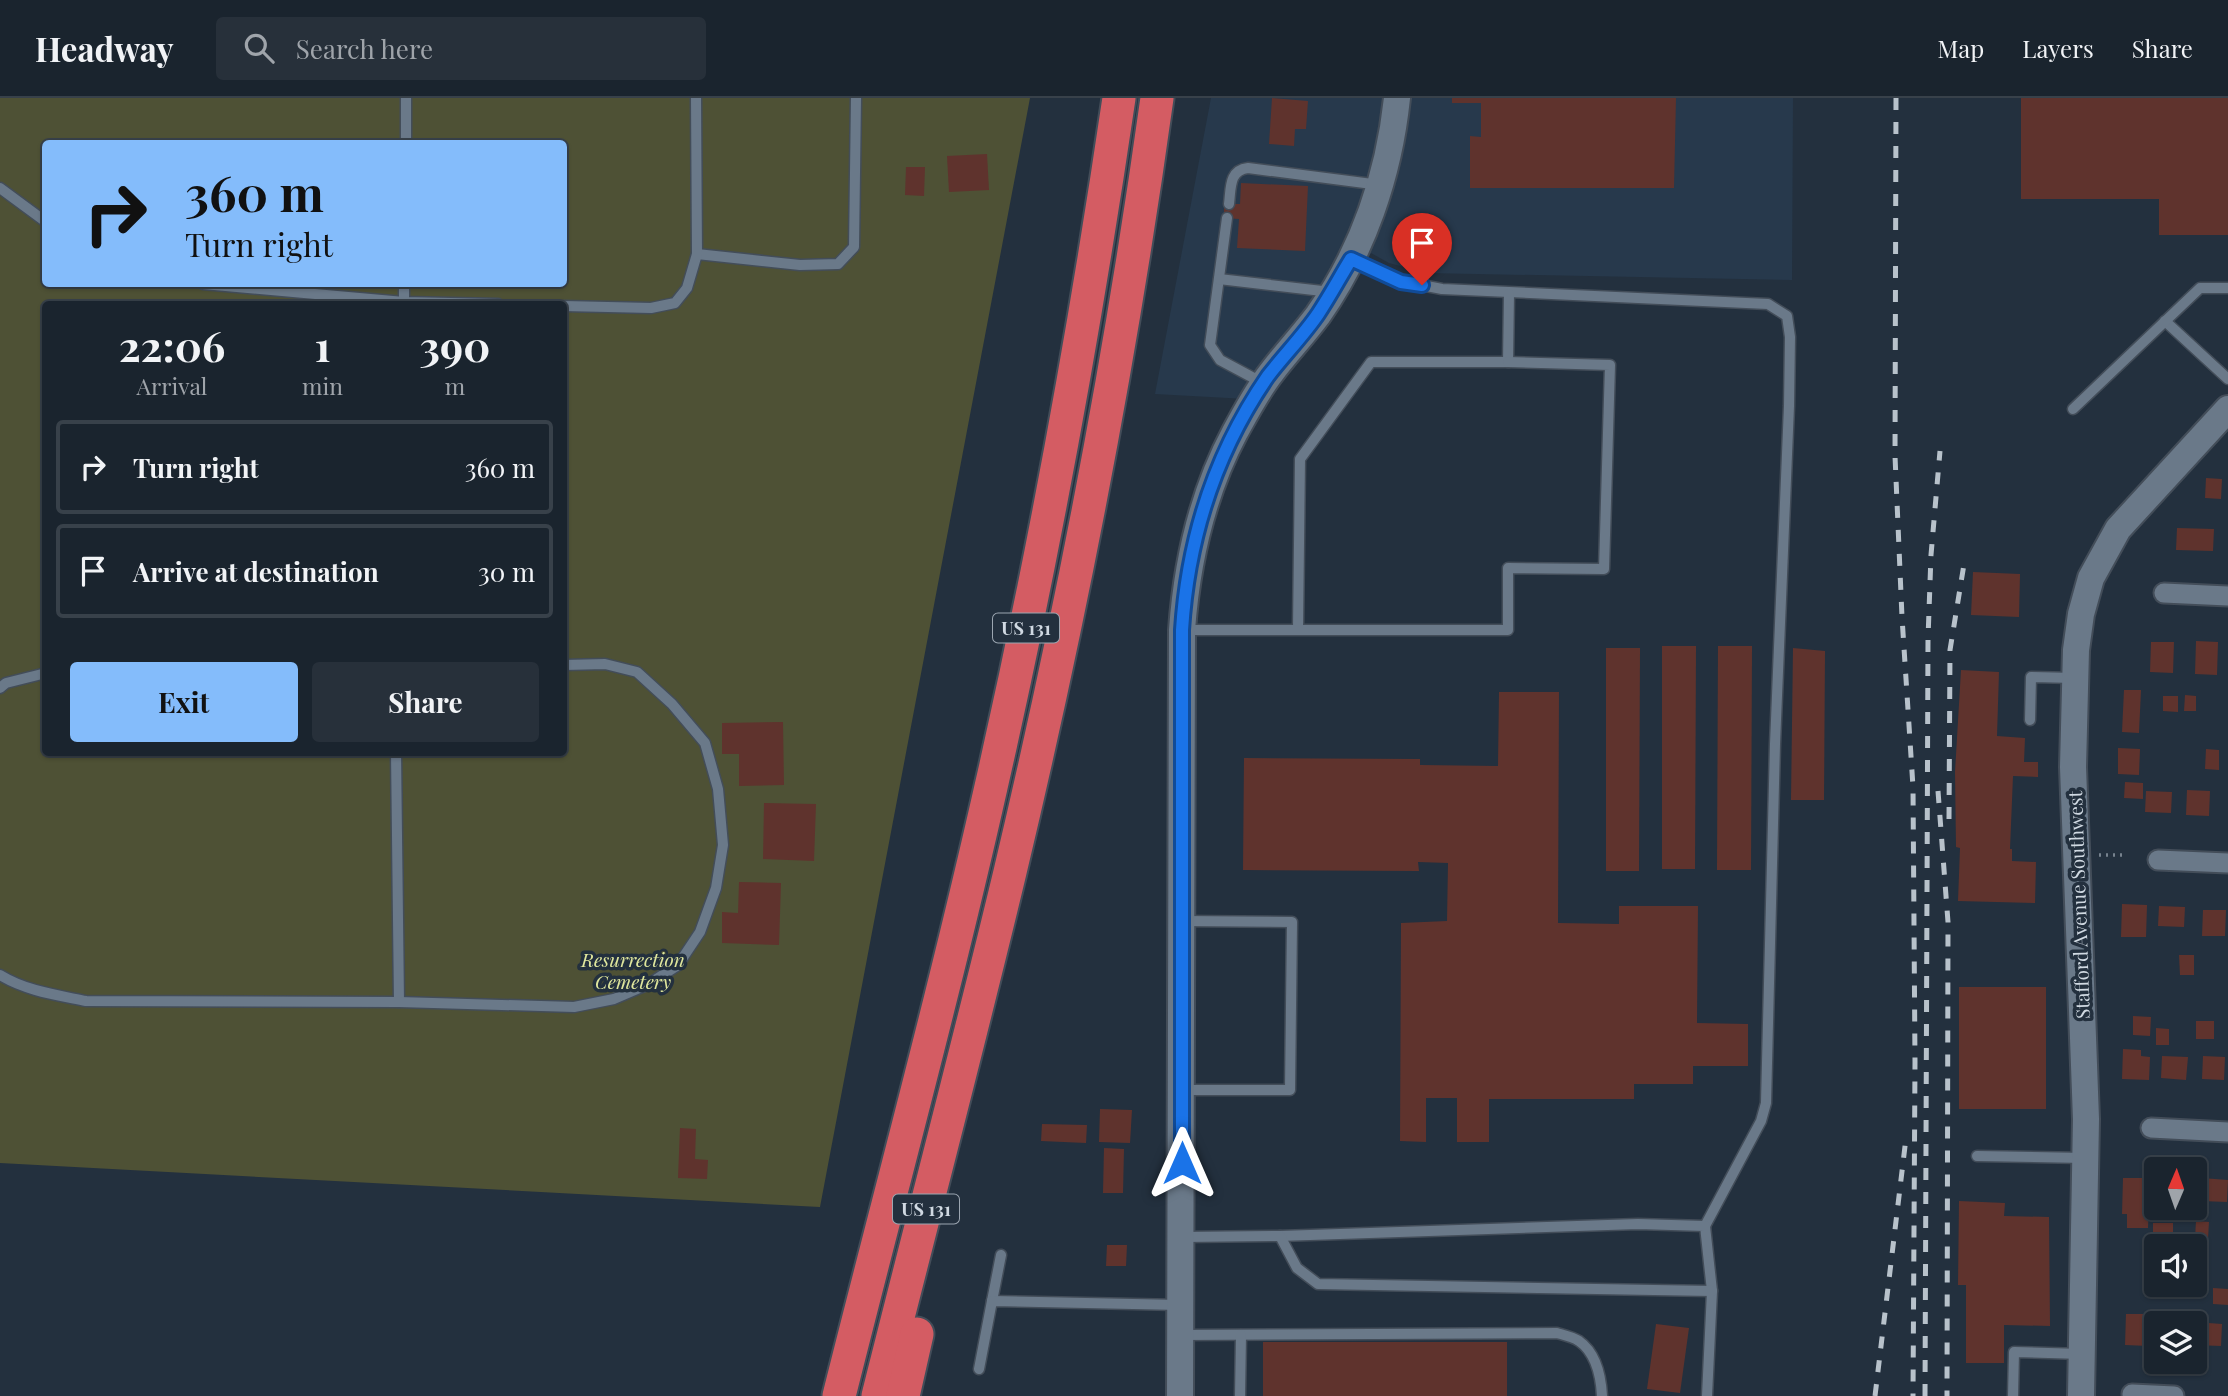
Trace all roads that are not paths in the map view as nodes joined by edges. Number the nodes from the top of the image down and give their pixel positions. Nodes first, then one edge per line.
1 (406, 98) edge
2 (696, 98) edge
3 (856, 98) edge
4 (1119, 98) edge
5 (1157, 98) edge
6 (1397, 98) edge
7 (406, 140) edge
8 (1380, 185) junction
9 (0, 188) edge
10 (1229, 204) dead end
11 (1227, 218) dead end
12 (42, 219) edge
13 (697, 254) junction
14 (1351, 259) junction
15 (1219, 279) junction
16 (235, 287) edge
17 (2228, 288) edge
18 (1332, 292) junction
19 (1509, 294) junction
20 (383, 301) edge
21 (567, 306) edge
22 (2165, 321) junction
23 (1508, 362) junction
24 (2228, 379) edge
25 (1264, 384) junction
26 (2073, 409) dead end
27 (2228, 409) edge
28 (2164, 593) dead end
29 (2228, 596) edge
30 (1298, 629) junction
31 (1182, 630) junction
32 (567, 665) edge
33 (42, 674) edge
34 (2075, 678) junction
35 (0, 688) edge
36 (2030, 720) dead end
37 (396, 756) edge
38 (2158, 860) dead end
39 (2228, 863) edge
40 (1182, 921) junction
41 (0, 975) edge
42 (399, 1002) junction
43 (973, 1021) junction
44 (1182, 1090) junction
45 (2151, 1128) dead end
46 (2228, 1132) edge
47 (902, 1152) junction
48 (1977, 1156) dead end
49 (2085, 1158) junction
50 (1705, 1226) junction
51 (1280, 1236) junction
52 (1182, 1237) junction
53 (1001, 1255) dead end
54 (1712, 1292) junction
55 (992, 1301) junction
56 (1181, 1305) junction
57 (1181, 1335) junction
58 (1241, 1335) junction
59 (2082, 1354) junction
60 (979, 1369) dead end
61 (2132, 1394) dead end
62 (817, 1396) edge
63 (839, 1396) edge
64 (878, 1396) edge
65 (903, 1396) edge
66 (1180, 1396) edge
67 (1240, 1396) edge
68 (1602, 1396) edge
69 (1707, 1396) edge
70 (2013, 1396) edge
71 (2081, 1396) edge
72 (2174, 1396) edge

1 - 7 lane
2 - 13 lane
3 - 13 lane
4 - 47 highway, US 131
5 - 43 highway, US 131
6 - 8 street
8 - 10 lane
8 - 14 street
9 - 12 lane
11 - 15 lane
13 - 21 lane
14 - 18 street
14 - 19 lane
15 - 18 lane
15 - 25 lane
16 - 20 lane
17 - 22 lane
18 - 25 street
19 - 23 lane
19 - 50 lane
22 - 24 lane
22 - 26 lane
23 - 30 lane
23 - 30 lane
25 - 31 street
27 - 34 street, Stafford Avenue Southwest
28 - 29 street
30 - 31 lane
31 - 40 street
32 - 42 lane
33 - 35 lane
34 - 36 lane
34 - 49 street, Stafford Avenue Southwest
37 - 42 lane
38 - 39 street
40 - 44 street
40 - 44 lane
41 - 42 lane
43 - 64 highway, US 131
43 - 65 highway
44 - 52 street
45 - 46 street
47 - 62 highway
47 - 63 highway, US 131
48 - 49 lane
49 - 59 street, Stafford Avenue Southwest
50 - 51 lane
50 - 54 lane
51 - 52 lane
51 - 54 lane
52 - 56 street
53 - 55 lane
54 - 69 lane
55 - 56 lane
55 - 60 lane
56 - 57 street
57 - 58 lane
57 - 66 street
58 - 67 lane
58 - 68 lane
59 - 70 lane
59 - 71 street, Stafford Avenue Southwest
61 - 72 street

